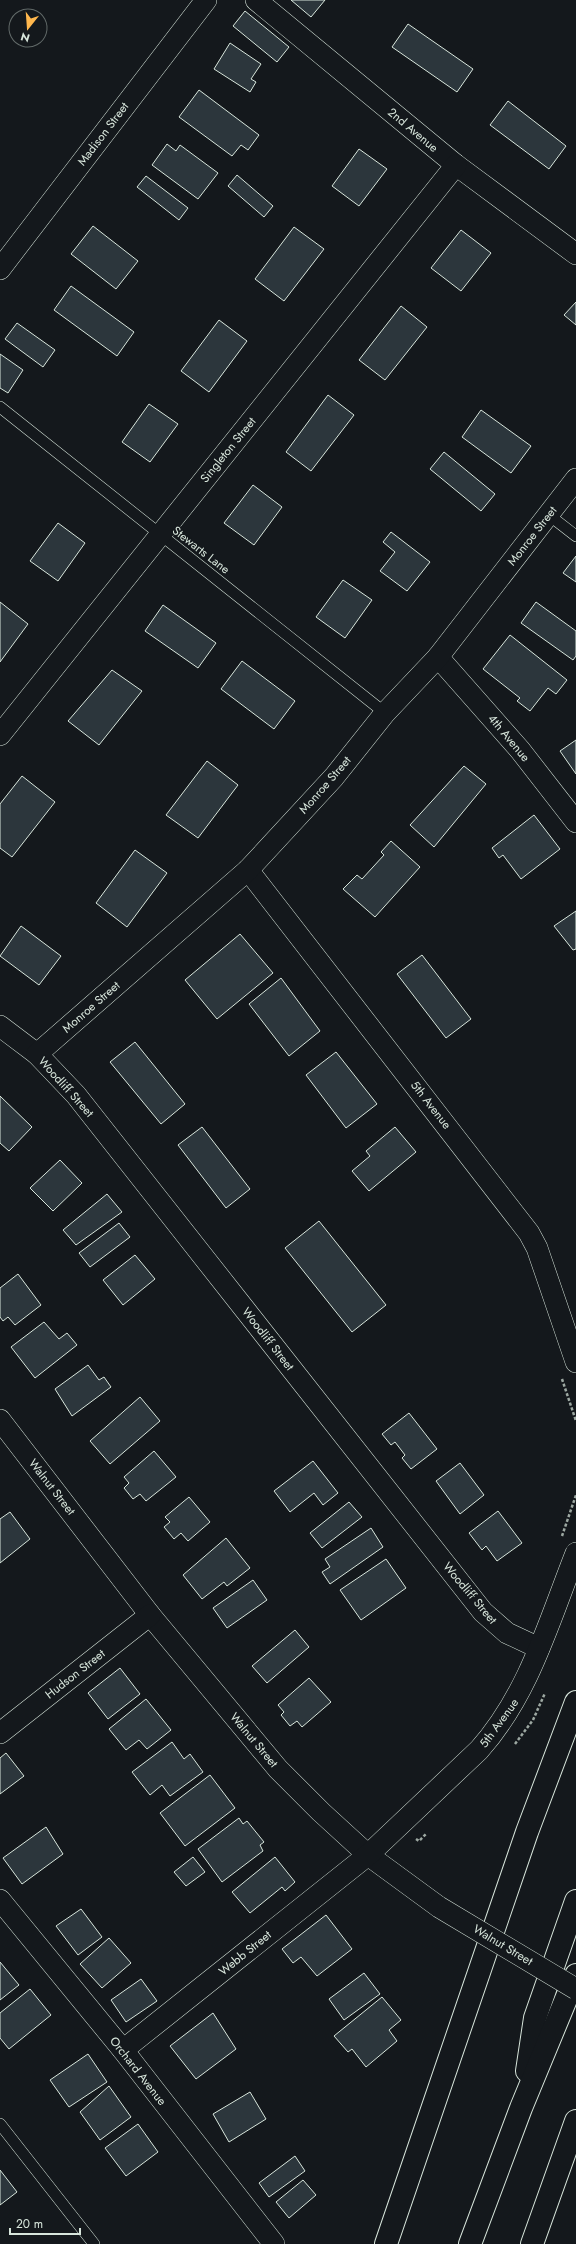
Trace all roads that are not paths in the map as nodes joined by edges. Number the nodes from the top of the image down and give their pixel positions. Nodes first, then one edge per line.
1 (206, 0) edge
2 (256, 0) edge
3 (456, 165) junction
4 (576, 254) edge
5 (0, 269) edge
6 (0, 407) edge
7 (576, 479) edge
8 (549, 515) junction
9 (160, 534) junction
10 (576, 536) edge
11 (438, 657) junction
12 (385, 713) junction
13 (0, 735) edge
14 (576, 822) edge
15 (248, 870) junction
16 (0, 1026) edge
17 (37, 1054) junction
18 (576, 1362) edge
19 (1, 1423) edge
20 (576, 1553) edge
21 (150, 1615) junction
22 (539, 1648) junction
23 (576, 1702) edge
24 (0, 1733) edge
25 (368, 1855) junction
26 (0, 1900) edge
27 (576, 1902) edge
28 (576, 1975) edge
29 (576, 1989) edge
30 (123, 2050) junction
31 (521, 2108) junction
32 (576, 2121) edge
33 (0, 2126) edge
34 (94, 2244) edge
35 (274, 2244) edge
36 (386, 2244) edge
37 (470, 2244) edge
38 (532, 2244) edge

1 - 5 street, Madison Street
2 - 3 street, 2nd Avenue
3 - 4 street, 2nd Avenue
3 - 9 street, Singleton Street
6 - 9 lane, Stewarts Lane
7 - 8 street, Monroe Street
8 - 10 lane
8 - 11 street, Monroe Street
9 - 12 lane, Stewarts Lane
9 - 13 street, Singleton Street
11 - 12 street, Monroe Street
11 - 14 street, 4th Avenue
12 - 15 street, Monroe Street
15 - 17 street, Monroe Street
15 - 18 street, 5th Avenue
16 - 17 street, Woodliff Street
17 - 22 street, Woodliff Street
19 - 21 street, Walnut Street
20 - 22 street, 5th Avenue
21 - 24 street, Hudson Street
21 - 25 street, Walnut Street
22 - 25 street, 5th Avenue
23 - 36 highway
25 - 29 street, Walnut Street, bridge
25 - 30 street, Webb Street
26 - 30 street, Orchard Avenue
27 - 31 highway
28 - 31 highway
30 - 35 street, Orchard Avenue
31 - 37 highway
32 - 38 highway
33 - 34 lane

